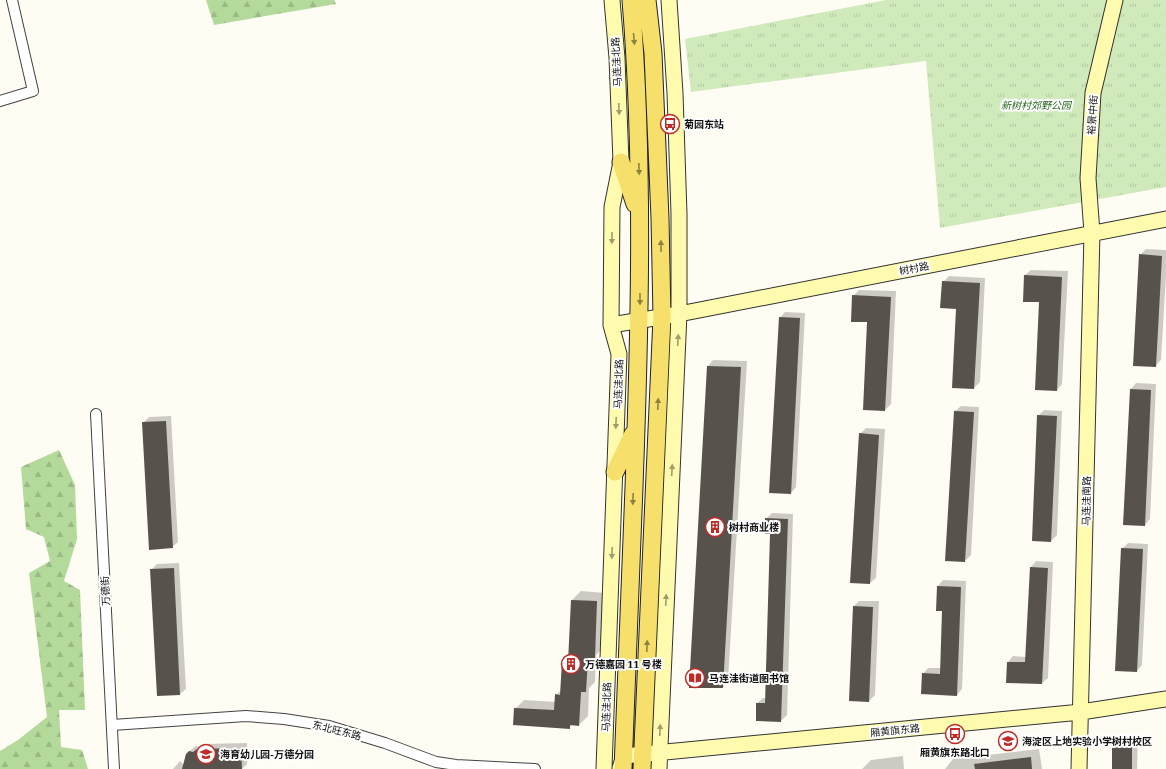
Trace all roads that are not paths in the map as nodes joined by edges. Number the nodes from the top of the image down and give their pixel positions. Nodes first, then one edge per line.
1 (12, 0) edge
2 (612, 0) edge
3 (630, 0) edge
4 (647, 0) edge
5 (669, 0) edge
6 (1115, 0) edge
7 (0, 101) edge
8 (621, 162) junction
9 (1166, 219) edge
10 (640, 220) junction
11 (1092, 233) junction
12 (679, 314) junction
13 (662, 317) junction
14 (640, 320) junction
15 (611, 325) junction
16 (96, 414) dead end
17 (636, 429) junction
18 (615, 472) junction
19 (1166, 699) edge
20 (1081, 712) junction
21 (112, 725) junction
22 (648, 759) edge
23 (622, 765) edge
24 (114, 769) edge
25 (535, 769) edge
26 (604, 769) edge
27 (659, 769) edge
28 (1079, 769) edge

1 - 7 street
2 -> 8 street, 马连洼北路
3 -> 10 main road, 马连洼北路
13 -> 4 main road
5 - 12 street
6 - 11 street, 裕景中街
8 - 10 main road
8 -> 15 street, 马连洼北路
9 - 11 street, 树村路
10 -> 14 main road, 马连洼北路
11 - 12 street, 树村路
11 - 20 street, 马连洼南路
12 - 13 street, 树村路
22 -> 12 street
13 - 14 street, 树村路
22 -> 13 main road
14 - 15 street, 树村路
14 - 17 main road, 马连洼北路
15 -> 18 street, 马连洼北路
16 - 21 street, 万德街
17 - 18 main road
17 -> 23 main road, 马连洼北路
18 -> 26 street, 马连洼北路
19 - 20 street, 厢黄旗东路
20 - 22 street, 厢黄旗东路
20 - 28 street, 马连洼南路
21 - 24 street, 万德街
21 - 25 street, 东北旺东路
22 - 23 street, 厢黄旗东路
22 - 27 street

